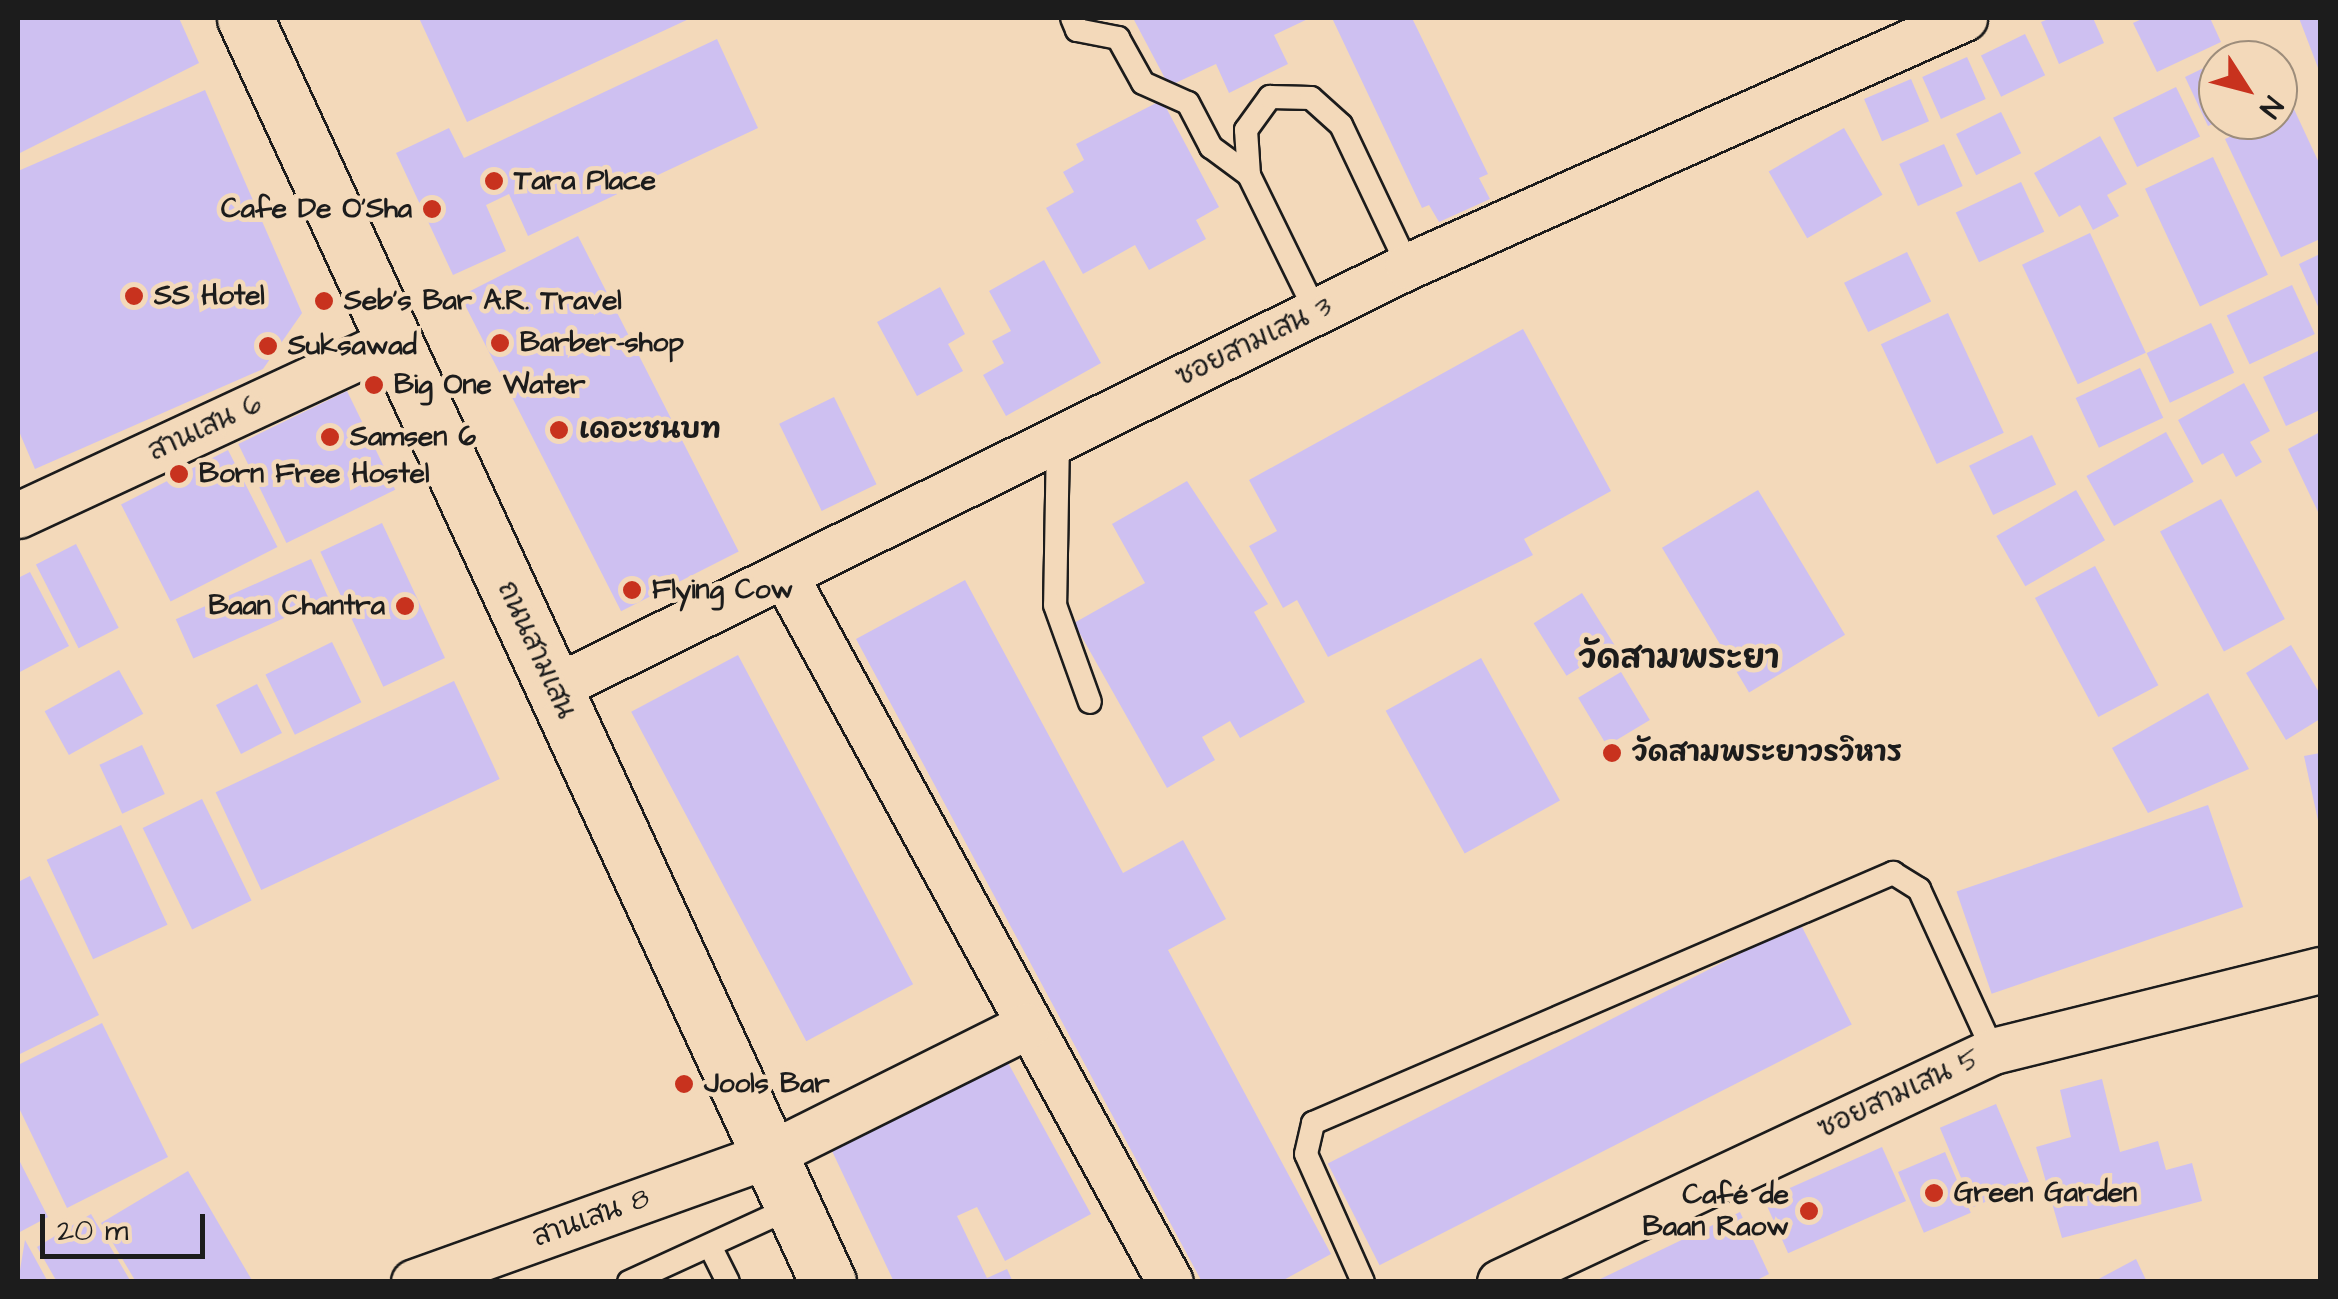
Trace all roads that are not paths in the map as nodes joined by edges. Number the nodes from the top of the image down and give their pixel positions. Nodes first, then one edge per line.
1 (245, 18) edge
2 (1072, 18) edge
3 (1964, 18) edge
4 (1250, 175) junction
5 (1408, 266) junction
6 (1316, 312) junction
7 (393, 342) junction
8 (1058, 439) junction
9 (18, 515) edge
10 (786, 576) junction
11 (554, 688) junction
12 (1090, 702) dead end
13 (2320, 970) edge
14 (1027, 1026) junction
15 (1992, 1051) junction
16 (768, 1155) junction
17 (793, 1207) junction
18 (710, 1246) junction
19 (414, 1282) edge
20 (629, 1282) edge
21 (728, 1282) edge
22 (828, 1282) edge
23 (1170, 1282) edge
24 (1362, 1282) edge
25 (1500, 1282) edge

1 - 7 main road, ถนนสามเสน
2 - 4 lane
3 - 5 street, ซอยสามเสน 3
4 - 5 lane
4 - 6 lane
5 - 6 street, ซอยสามเสน 3
6 - 8 street, ซอยสามเสน 3
7 - 9 street, สานเสน 6
7 - 11 main road, ถนนสามเสน
8 - 10 street, ซอยสามเสน 3
8 - 12 lane
10 - 11 street, ซอยสามเสน 3
10 - 14 street
11 - 16 main road, ถนนสามเสน
13 - 15 street, ซอยสามเสน 5
14 - 16 street, สานเสน 8
14 - 23 street
15 - 24 lane
15 - 25 street, ซอยสามเสน 5
16 - 17 main road, ถนนสามเสน
16 - 19 street, สานเสน 8
17 - 18 lane
17 - 22 main road, ถนนสามเสน
18 - 20 lane
18 - 21 lane

